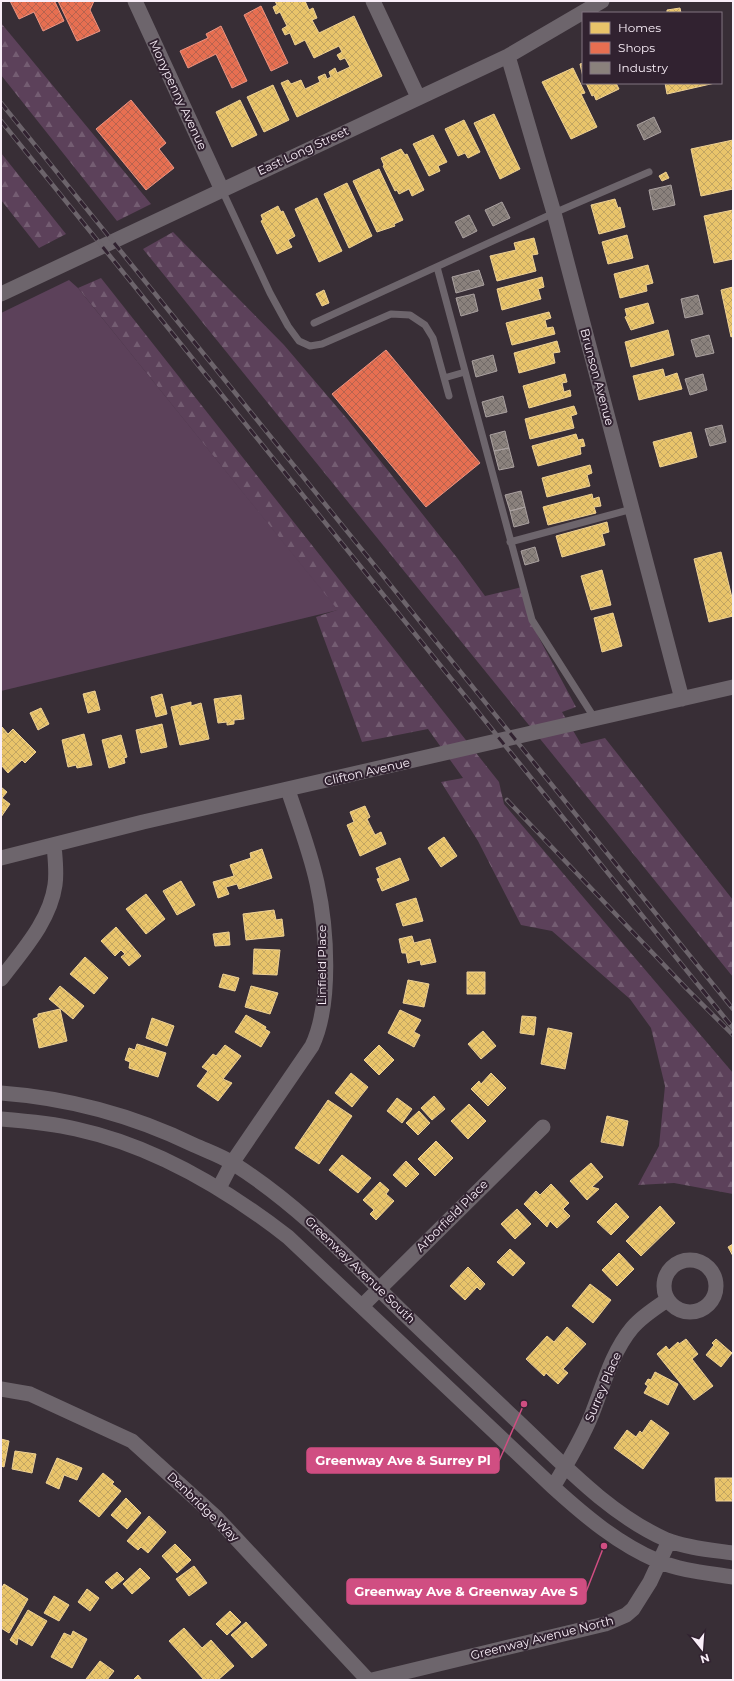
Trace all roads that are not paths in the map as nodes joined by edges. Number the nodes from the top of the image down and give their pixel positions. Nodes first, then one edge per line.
1 (135, 1) edge
2 (373, 1) edge
3 (602, 1) edge
4 (583, 12) edge
5 (582, 13) edge
6 (508, 56) junction
7 (418, 97) junction
8 (649, 172) dead end
9 (222, 190) junction
10 (554, 213) junction
11 (437, 267) junction
12 (1, 294) edge
13 (314, 323) dead end
14 (465, 372) junction
15 (444, 378) junction
16 (450, 396) dead end
17 (632, 509) junction
18 (510, 542) junction
19 (733, 687) edge
20 (682, 699) junction
21 (595, 719) junction
22 (288, 790) junction
23 (54, 845) junction
24 (1, 858) edge
25 (1, 979) edge
26 (1, 1093) edge
27 (1, 1119) edge
28 (543, 1127) dead end
29 (232, 1163) junction
30 (219, 1188) junction
31 (379, 1288) junction
32 (667, 1300) dead end
33 (362, 1306) junction
34 (1, 1389) edge
35 (566, 1467) junction
36 (553, 1487) junction
37 (669, 1541) junction
38 (733, 1553) edge
39 (659, 1562) junction
40 (733, 1577) edge
41 (368, 1680) edge
42 (372, 1680) edge

1 - 9 street, Monypenny Avenue
2 - 7 street
3 - 4 street, East Long Street
5 - 6 street, East Long Street
6 - 7 street, East Long Street
6 - 10 street, Brunson Avenue
7 - 9 street, East Long Street
8 - 10 lane
9 - 12 street, East Long Street
9 - 15 lane
10 - 11 lane
10 - 17 street, Brunson Avenue
11 - 13 lane
11 - 14 lane
14 - 15 lane
14 - 18 lane
15 - 16 lane
17 - 18 lane
17 - 20 street, Brunson Avenue
18 - 21 lane
19 - 20 street, Clifton Avenue
20 - 21 street, Clifton Avenue
21 - 22 street, Clifton Avenue
22 - 23 street, Clifton Avenue
22 - 29 street, Linfield Place
23 - 24 street, Clifton Avenue
23 - 25 street
26 - 29 street, Greenway Avenue South
27 - 30 street, Greenway Avenue South
28 - 31 street, Arborfield Place
29 - 30 street, Linfield Place
29 - 31 street, Greenway Avenue South
30 - 33 street, Greenway Avenue South
31 - 33 street, Arborfield Place
31 - 35 street, Greenway Avenue South
32 - 35 street, Surrey Place
33 - 36 street, Greenway Avenue South
34 - 41 street, Denbridge Way
35 - 36 street, Surrey Place
35 - 37 street, Greenway Avenue South
36 - 39 street, Greenway Avenue South
37 - 38 street, Greenway Avenue South
37 - 39 street, Greenway Avenue North
39 - 40 street, Greenway Avenue South
39 - 42 street, Greenway Avenue North

